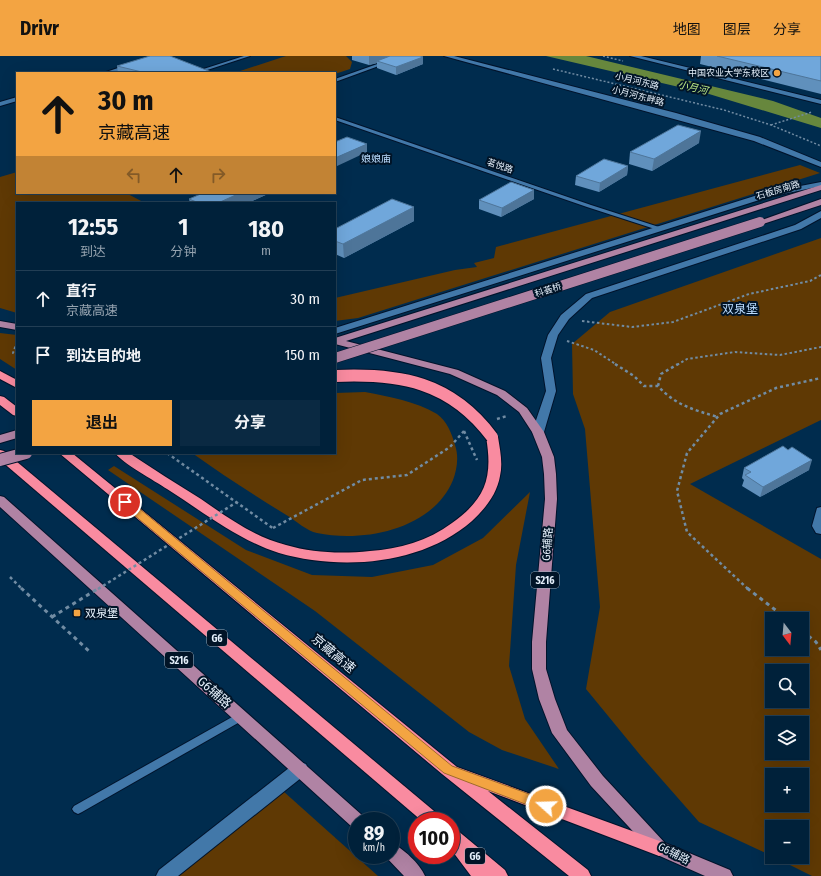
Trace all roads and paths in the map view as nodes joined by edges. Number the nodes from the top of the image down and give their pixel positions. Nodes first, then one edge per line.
1 (161, 56) edge
2 (248, 56) edge
3 (404, 56) edge
4 (448, 56) edge
5 (633, 56) edge
6 (551, 69) dead end
7 (110, 72) edge
8 (196, 72) edge
9 (336, 81) edge
10 (16, 99) edge
11 (821, 102) edge
12 (0, 104) edge
13 (813, 112) dead end
14 (336, 118) edge
15 (771, 125) junction
16 (821, 146) edge
17 (821, 166) edge
18 (821, 184) edge
19 (821, 187) edge
20 (821, 202) edge
21 (740, 212) joint
22 (821, 214) edge
23 (660, 228) junction
24 (821, 275) edge
25 (582, 321) dead end
26 (0, 324) edge
27 (16, 327) edge
28 (336, 331) edge
29 (566, 340) dead end
30 (336, 341) edge
31 (336, 341) edge
32 (16, 345) edge
33 (821, 347) edge
34 (16, 355) edge
35 (336, 358) edge
36 (0, 374) edge
37 (336, 376) edge
38 (821, 378) edge
39 (16, 384) edge
40 (658, 386) junction
41 (0, 399) edge
42 (16, 412) edge
43 (718, 417) junction
44 (538, 432) junction
45 (16, 434) edge
46 (0, 439) edge
47 (0, 454) edge
48 (22, 454) edge
49 (67, 454) edge
50 (123, 454) edge
51 (169, 454) edge
52 (0, 460) edge
53 (477, 462) dead end
54 (0, 500) edge
55 (237, 502) junction
56 (821, 511) edge
57 (272, 528) junction
58 (821, 530) edge
59 (278, 531) dead end
60 (10, 577) dead end
61 (778, 612) edge
62 (52, 617) junction
63 (809, 636) edge
64 (816, 642) junction
65 (821, 643) edge
66 (821, 650) edge
67 (89, 651) dead end
68 (241, 716) junction
69 (300, 769) junction
70 (448, 770) junction
71 (78, 809) dead end
72 (423, 812) edge
73 (348, 813) edge
74 (460, 843) edge
75 (659, 848) junction
76 (460, 849) edge
77 (400, 861) edge
78 (165, 876) edge
79 (416, 876) edge
80 (482, 876) edge
81 (499, 876) edge
82 (582, 876) edge
83 (724, 876) edge

1 - 7 street
2 - 8 lane
3 - 9 lane
4 - 17 street, 小月河东畔路
5 - 11 street
6 - 15 path, 小月河东路
10 - 12 street
13 - 15 path
14 - 23 lane, 茗悦路
15 - 16 path, 小月河东路
18 - 23 street
19 - 21 main road, 石板房南路
20 - 35 main road, 科荟桥, bridge
21 - 30 main road, 科荟桥
22 - 44 street
23 - 28 street
24 - 25 path
26 - 27 main road
29 - 40 path
31 - 44 main road, G6辅路 / S216
32 - 34 path
33 - 40 path
36 - 39 highway
37 - 50 highway, bridge
38 - 43 path
40 - 43 path
41 - 42 highway
43 - 61 path
44 - 75 main road, G6辅路 / S216
45 - 46 main road
47 - 72 highway, G6
48 - 52 main road, bridge
49 - 70 highway, 京藏高速
51 - 55 path
53 - 57 path
54 - 68 main road, G6辅路 / S216
55 - 57 path
55 - 62 path, bridge
56 - 58 street
57 - 59 path
60 - 62 path
62 - 67 path
63 - 64 path
64 - 65 path
64 - 66 path
68 - 69 main road, G6辅路 / S216
68 - 71 lane
69 - 73 main road, G6辅路 / S216
69 - 78 street
70 - 75 highway
70 - 82 highway, 京藏高速
74 - 81 highway, G6
75 - 83 main road, G6辅路 / S216
76 - 80 highway
77 - 79 main road

